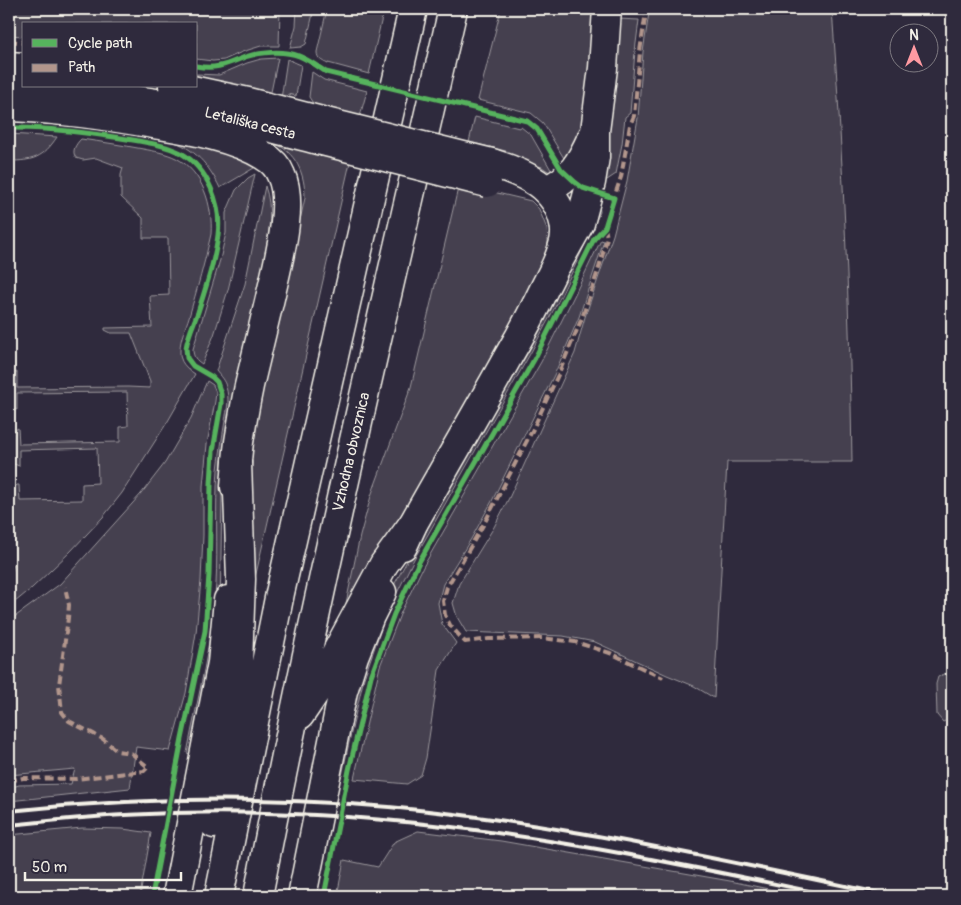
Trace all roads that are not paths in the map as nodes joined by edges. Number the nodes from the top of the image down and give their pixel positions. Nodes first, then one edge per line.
1 (413, 9) edge
2 (453, 9) edge
3 (607, 9) edge
4 (9, 66) edge
5 (22, 67) edge
6 (9, 87) edge
7 (22, 88) edge
8 (28, 88) edge
9 (182, 88) edge
10 (9, 107) edge
11 (206, 112) junction
12 (120, 118) junction
13 (595, 131) junction
14 (324, 132) junction
15 (546, 190) junction
16 (556, 264) junction
17 (237, 463) junction
18 (413, 524) junction
19 (291, 729) junction
20 (177, 896) edge
21 (217, 896) edge
22 (258, 896) edge
23 (302, 896) edge

1 - 21 main road
2 - 19 main road, Vzhodna obvoznica
3 - 13 main road
4 - 5 main road
6 - 7 main road, Letališka cesta
8 - 11 main road, Letališka cesta
9 - 14 main road, Letališka cesta
10 - 12 main road
11 - 12 main road
11 - 14 main road, Letališka cesta
12 - 17 main road
13 - 15 main road
13 - 16 main road
14 - 15 main road, Letališka cesta, bridge
15 - 16 main road, Letališka cesta
16 - 18 main road
17 - 20 main road
17 - 21 main road
18 - 19 main road
18 - 23 main road
19 - 22 main road, Vzhodna obvoznica

